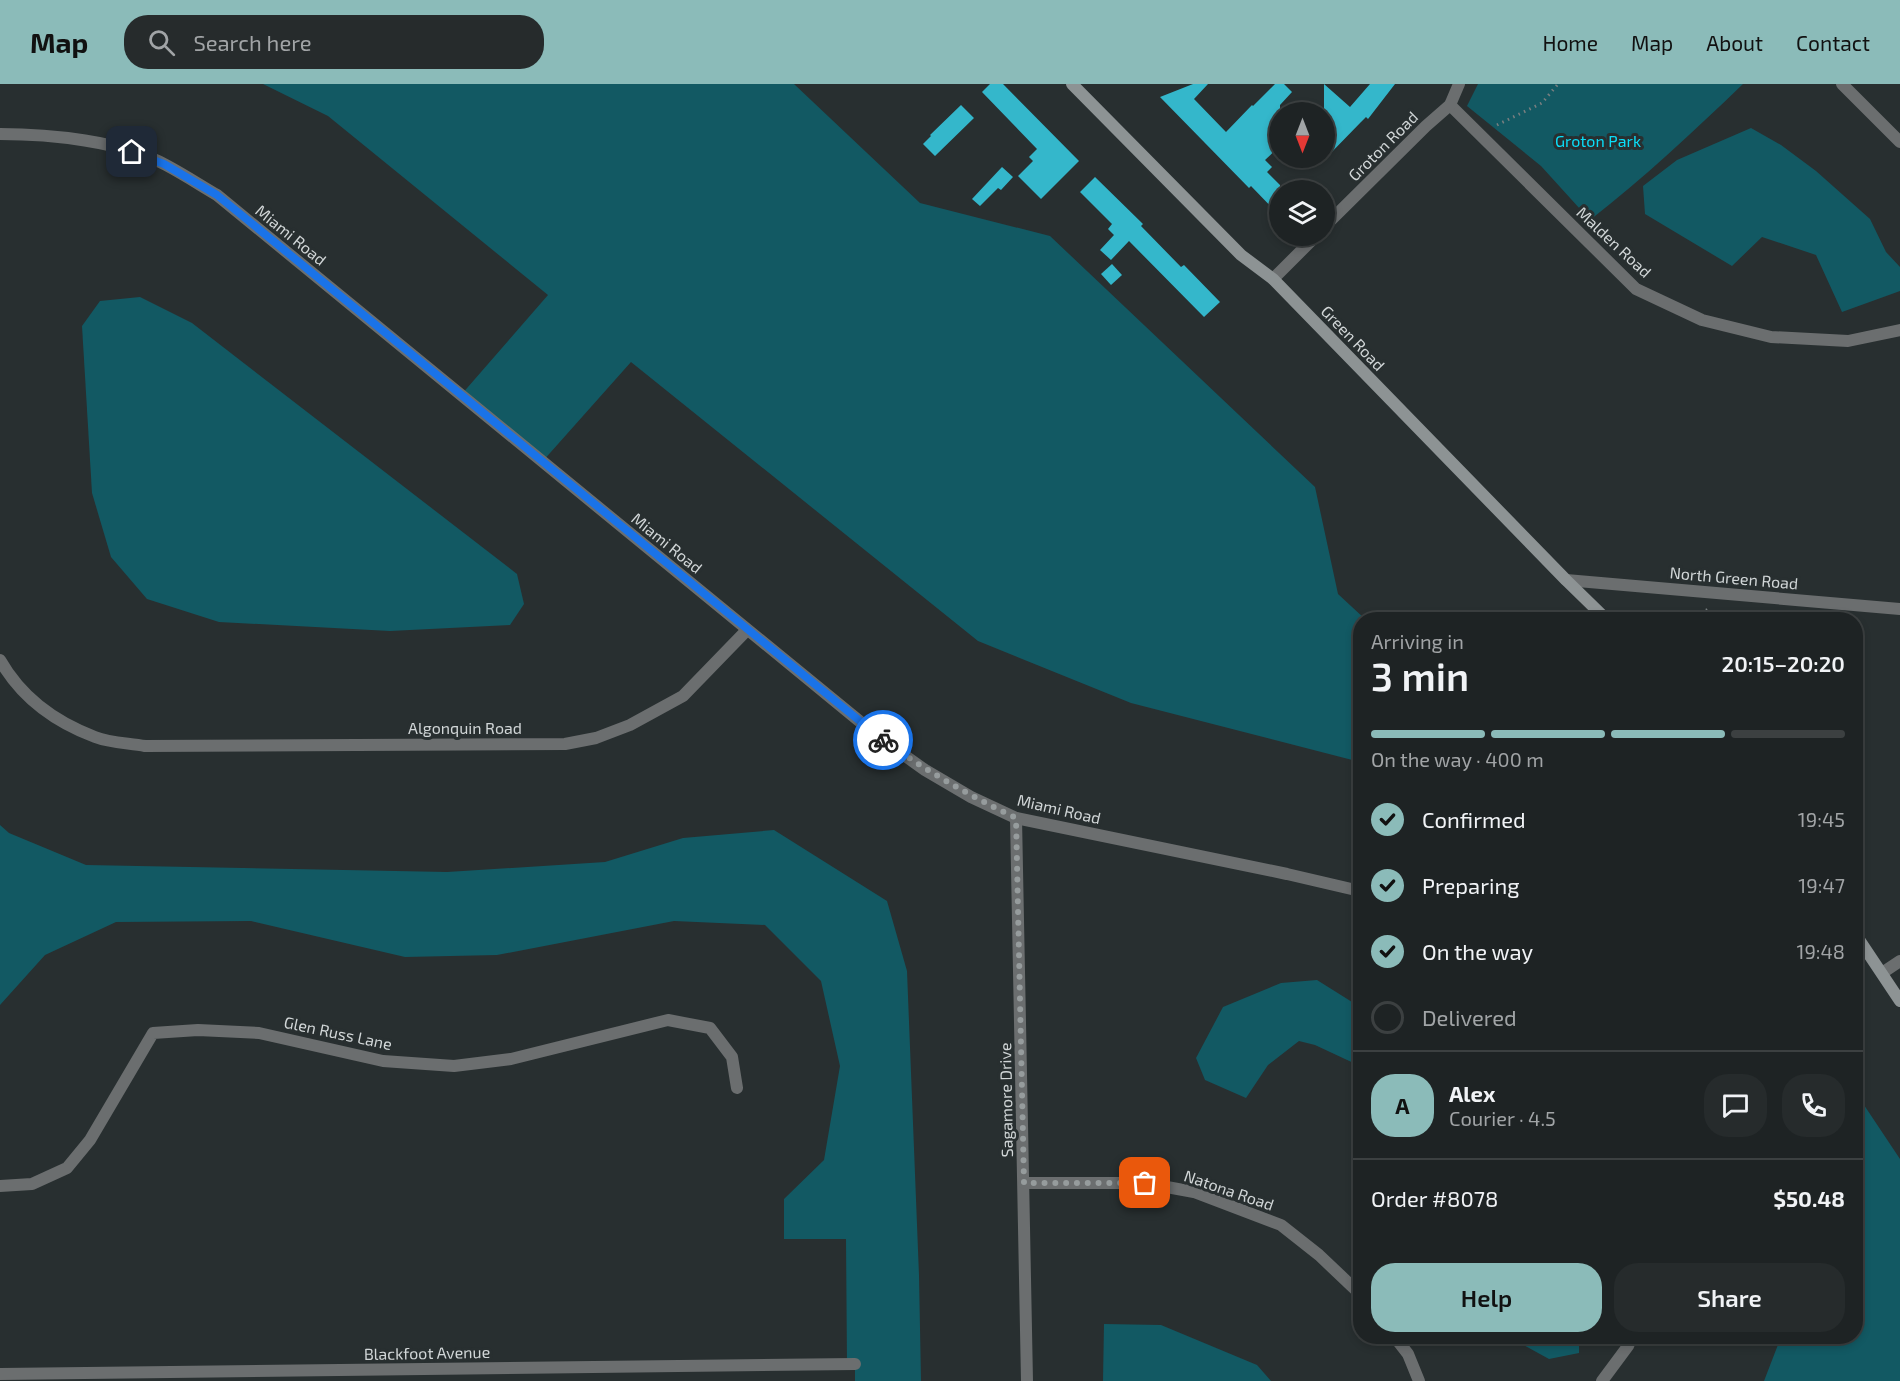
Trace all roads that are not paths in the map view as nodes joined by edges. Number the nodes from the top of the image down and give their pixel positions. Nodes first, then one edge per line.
1 (1072, 84) edge
2 (1459, 84) edge
3 (1842, 84) edge
4 (1450, 105) junction
5 (0, 134) edge
6 (1900, 142) edge
7 (1335, 216) edge
8 (1306, 246) edge
9 (1273, 279) junction
10 (1900, 330) edge
11 (1566, 580) junction
12 (1900, 609) edge
13 (1599, 612) edge
14 (747, 630) junction
15 (0, 660) edge
16 (1016, 818) junction
17 (1353, 889) edge
18 (1863, 945) edge
19 (1900, 961) edge
20 (1882, 973) junction
21 (1900, 1000) edge
22 (737, 1088) dead end
23 (1024, 1183) junction
24 (0, 1186) edge
25 (1353, 1287) edge
26 (1400, 1344) edge
27 (1629, 1344) edge
28 (855, 1364) dead end
29 (0, 1374) edge
30 (1027, 1381) edge
31 (1419, 1381) edge
32 (1602, 1381) edge

1 - 9 main road, Green Road
2 - 4 street, Groton Road
3 - 6 street
4 - 7 street, Groton Road
4 - 10 street, Malden Road
5 - 14 street, Miami Road
8 - 9 street
9 - 11 main road, Green Road
11 - 12 street, North Green Road
11 - 13 main road, Green Road
14 - 15 street, Algonquin Road
14 - 16 street, Miami Road
16 - 17 street, Miami Road
16 - 23 street, Sagamore Drive
18 - 20 main road
19 - 20 street
20 - 21 main road
22 - 24 street, Glen Russ Lane
23 - 25 street, Natona Road
23 - 30 street, Sagamore Drive
26 - 31 street
27 - 32 street
28 - 29 street, Blackfoot Avenue

